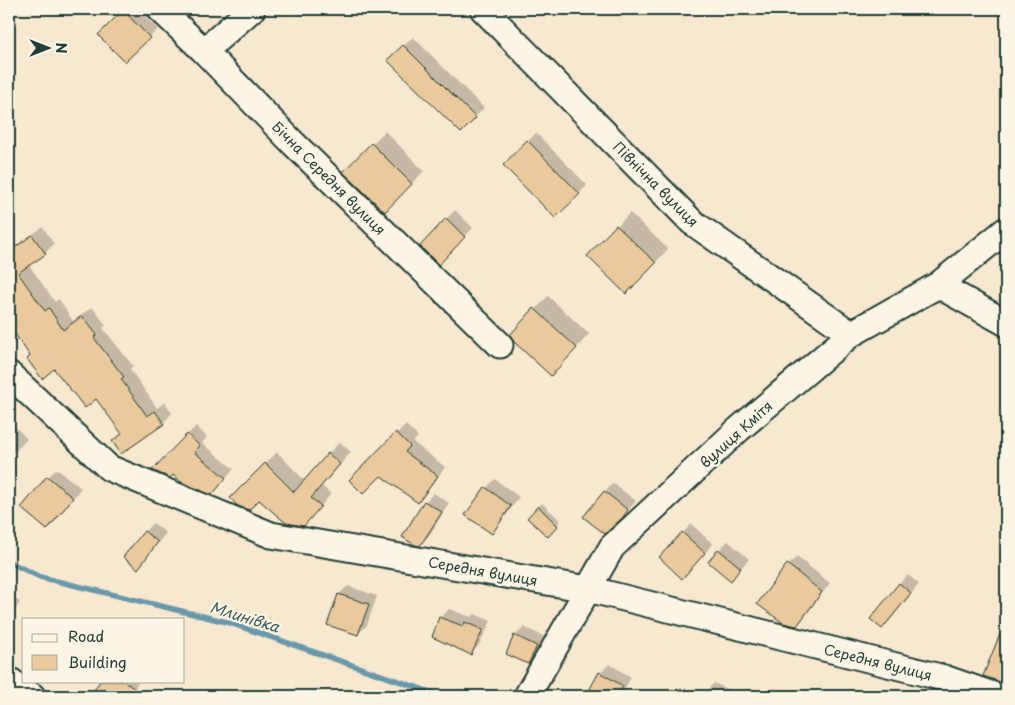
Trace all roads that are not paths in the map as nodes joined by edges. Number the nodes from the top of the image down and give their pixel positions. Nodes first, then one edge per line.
1 (160, 9) edge
2 (252, 9) edge
3 (483, 9) edge
4 (204, 51) junction
5 (1006, 230) edge
6 (938, 285) junction
7 (1006, 323) edge
8 (851, 334) junction
9 (500, 345) dead end
10 (9, 374) edge
11 (588, 589) junction
12 (9, 680) edge
13 (32, 696) edge
14 (527, 696) edge
15 (996, 696) edge

1 - 4 street, Бічна Середня вулиця
2 - 4 street
3 - 8 street, Північна вулиця
4 - 9 street, Бічна Середня вулиця
5 - 6 street, вулиця Кмітя
6 - 7 street
6 - 8 street, вулиця Кмітя
8 - 11 street, вулиця Кмітя
10 - 11 street, Середня вулиця
11 - 14 street, вулиця Кмітя
11 - 15 street, Середня вулиця
12 - 13 street

